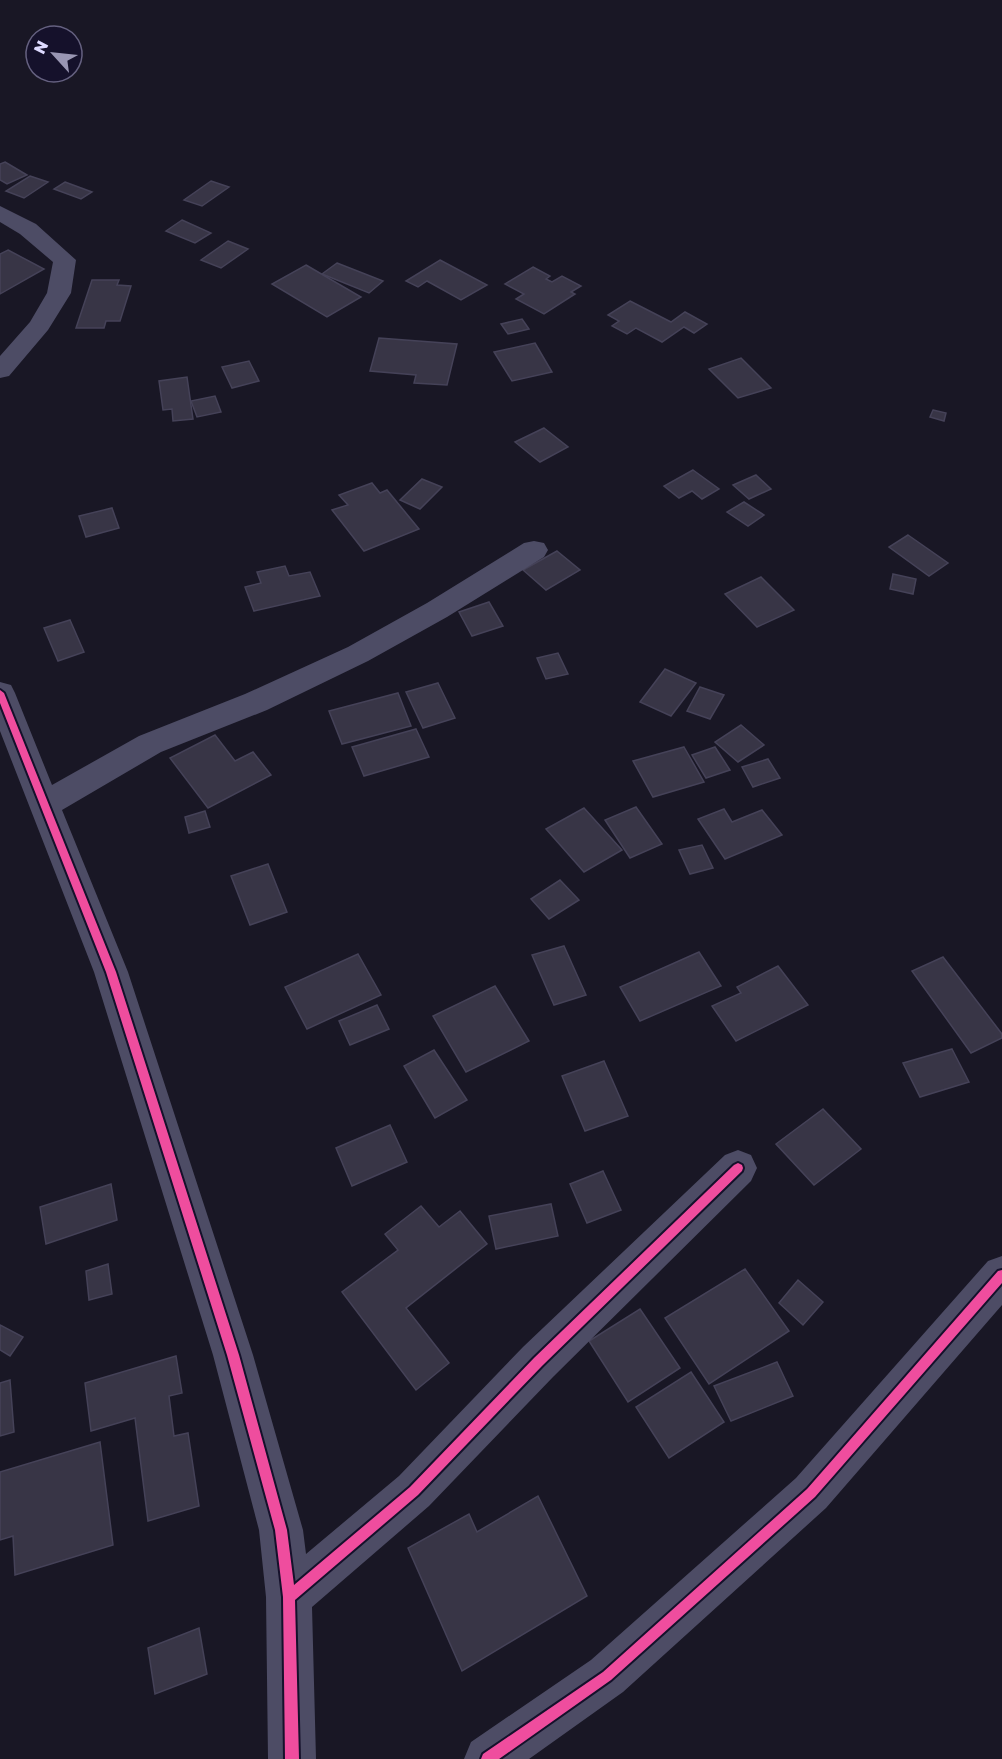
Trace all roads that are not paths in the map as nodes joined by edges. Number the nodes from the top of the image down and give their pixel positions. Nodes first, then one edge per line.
1 (0, 213) edge
2 (0, 371) edge
3 (534, 550) dead end
4 (0, 693) edge
5 (44, 805) junction
6 (738, 1168) dead end
7 (1002, 1275) edge
8 (289, 1597) junction
9 (292, 1759) edge
10 (488, 1759) edge

1 - 2 street
3 - 5 street
4 - 5 street
5 - 8 street
6 - 8 street
7 - 10 street
8 - 9 street

